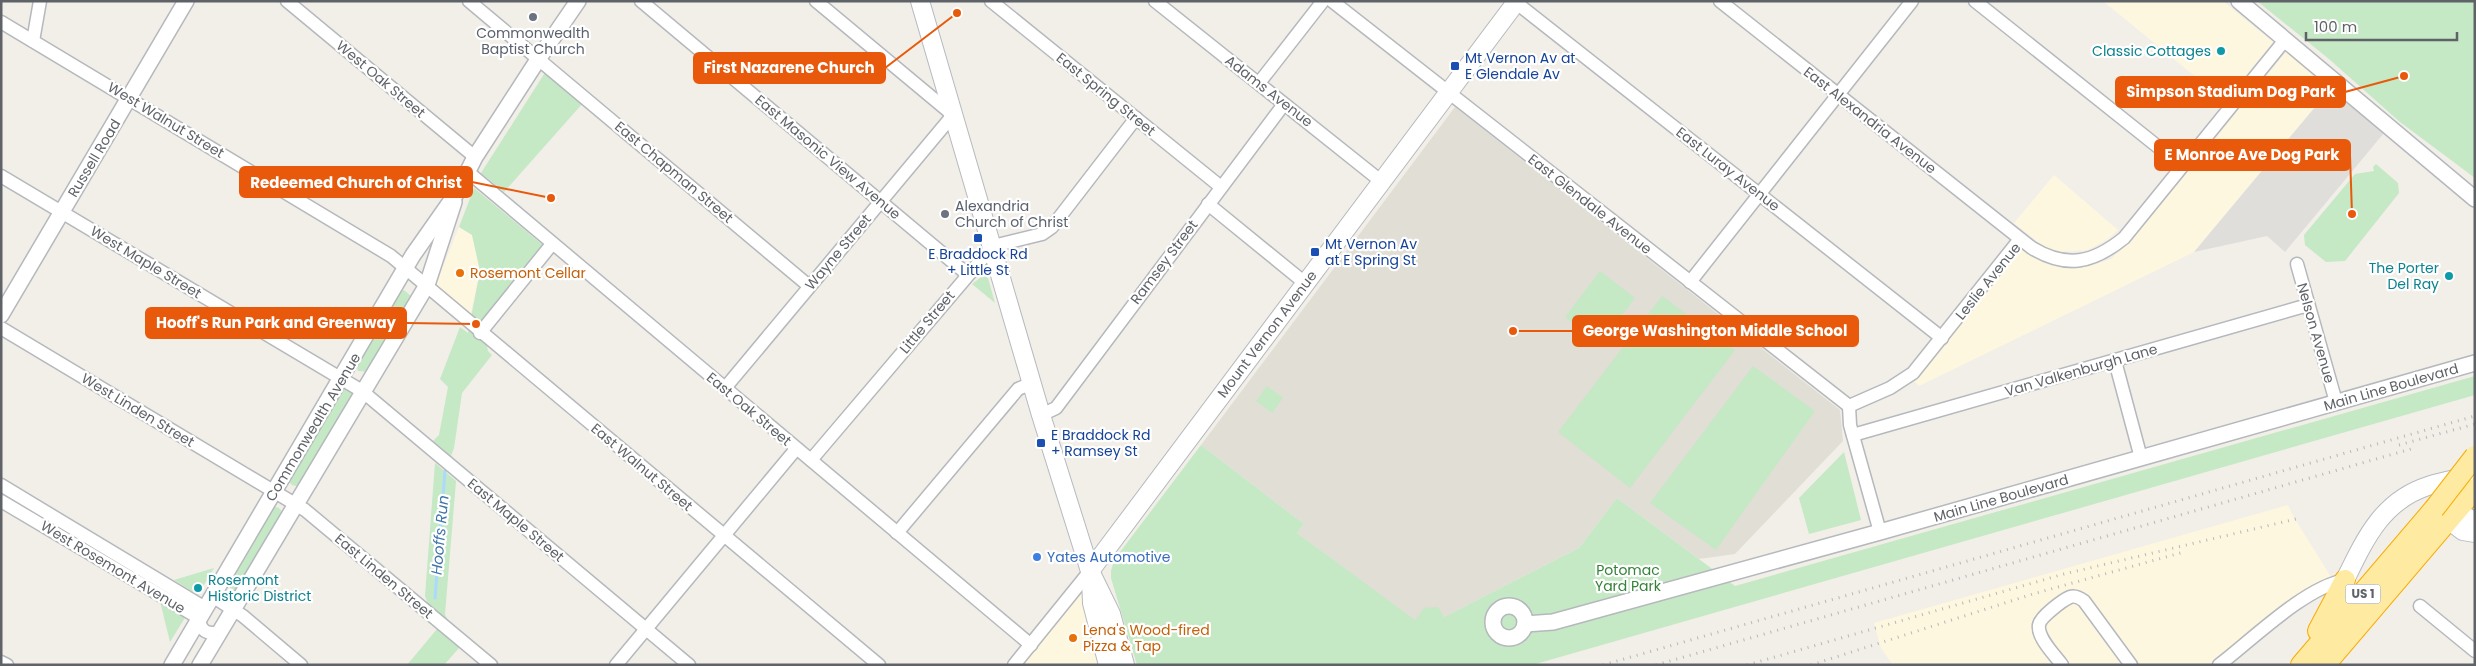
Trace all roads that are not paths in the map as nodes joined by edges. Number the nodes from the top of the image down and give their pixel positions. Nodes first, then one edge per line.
1 (40, 1) edge
2 (186, 1) edge
3 (287, 1) edge
4 (469, 1) edge
5 (578, 1) edge
6 (641, 1) edge
7 (816, 1) edge
8 (920, 1) edge
9 (992, 1) edge
10 (1155, 1) edge
11 (1323, 1) edge
12 (1332, 1) edge
13 (1720, 1) edge
14 (1912, 1) edge
15 (1975, 1) edge
16 (2239, 1) edge
17 (1516, 2) edge
18 (1, 22) edge
19 (2285, 40) junction
20 (34, 41) junction
21 (539, 58) junction
22 (1259, 84) junction
23 (1449, 93) junction
24 (1839, 94) junction
25 (130, 99) junction
26 (1284, 104) junction
27 (953, 115) junction
28 (1136, 118) junction
29 (475, 157) junction
30 (2182, 166) junction
31 (468, 172) junction
32 (1, 176) edge
33 (1382, 182) junction
34 (1221, 187) junction
35 (458, 190) junction
36 (1760, 193) junction
37 (2475, 199) edge
38 (881, 201) junction
39 (1208, 204) junction
40 (62, 212) junction
41 (2020, 238) junction
42 (552, 244) junction
43 (993, 246) junction
44 (2297, 264) dead end
45 (406, 268) junction
46 (967, 274) junction
47 (1690, 282) junction
48 (1305, 283) junction
49 (427, 285) junction
50 (809, 286) junction
51 (2308, 305) junction
52 (1, 315) edge
53 (1, 328) edge
54 (480, 333) junction
55 (1942, 338) junction
56 (2115, 360) junction
57 (2475, 363) edge
58 (342, 378) junction
59 (1032, 383) junction
60 (725, 388) junction
61 (362, 391) junction
62 (2336, 402) junction
63 (1853, 405) junction
64 (1042, 415) junction
65 (1853, 435) junction
66 (796, 449) junction
67 (2475, 456) edge
68 (2141, 458) junction
69 (811, 460) junction
70 (2475, 472) edge
71 (1, 485) edge
72 (2475, 489) edge
73 (274, 492) junction
74 (1, 501) edge
75 (294, 503) junction
76 (2441, 516) junction
77 (2475, 522) edge
78 (1880, 532) junction
79 (897, 533) junction
80 (2475, 534) edge
81 (725, 536) junction
82 (1090, 571) junction
83 (2345, 580) junction
84 (2420, 606) dead end
85 (205, 607) junction
86 (233, 610) junction
87 (1525, 624) dead end
88 (646, 629) junction
89 (220, 632) junction
90 (1031, 645) junction
91 (2475, 651) edge
92 (1, 662) edge
93 (7, 665) edge
94 (172, 665) edge
95 (200, 665) edge
96 (301, 665) edge
97 (491, 665) edge
98 (616, 665) edge
99 (688, 665) edge
100 (880, 665) edge
101 (1014, 665) edge
102 (1108, 665) edge
103 (1126, 665) edge
104 (2062, 665) edge
105 (2131, 665) edge
106 (2219, 665) edge
107 (2296, 665) edge
108 (2301, 665) edge
109 (2325, 665) edge

1 - 20 street
2 - 25 street, Russell Road
3 - 29 street, West Oak Street
4 - 21 street, East Chapman Street
5 - 21 street, Commonwealth Avenue
6 - 38 street, East Masonic View Avenue
7 - 27 street
8 - 27 main road
9 - 28 street, East Spring Street
10 - 22 street, Adams Avenue
11 - 22 street
12 - 23 street, East Glendale Avenue
13 - 24 street, East Alexandria Avenue
14 - 24 street
15 - 30 street
16 - 19 street
17 - 23 main road, Mount Vernon Avenue
17 - 36 street, East Luray Avenue
18 - 20 street, West Walnut Street
19 - 30 street, Leslie Avenue
19 - 37 street
20 - 25 street, West Walnut Street
21 - 29 street, Commonwealth Avenue
21 - 50 street, East Chapman Street
22 - 26 street, Adams Avenue
23 - 33 main road, Mount Vernon Avenue
23 - 47 street, East Glendale Avenue
24 - 36 street
24 - 41 street, East Alexandria Avenue
25 - 40 street, Russell Road
25 - 45 street, West Walnut Street
26 - 33 street, Adams Avenue
26 - 34 street, Ramsey Street
27 - 38 street, Wayne Street
27 - 43 main road
28 - 34 street, East Spring Street
28 - 43 street
29 - 31 street, Commonwealth Avenue
30 - 41 street, Leslie Avenue
31 - 35 street, Commonwealth Avenue
31 - 42 street, East Oak Street
32 - 40 street, West Maple Street
33 - 48 main road, Mount Vernon Avenue
34 - 39 street, Ramsey Street
35 - 45 street, Commonwealth Avenue
35 - 49 street, Commonwealth Avenue
36 - 47 street
36 - 55 street, East Luray Avenue
38 - 46 street, East Masonic View Avenue
38 - 50 street, Wayne Street
39 - 48 street
39 - 64 street, Ramsey Street
40 - 52 street, Russell Road
40 - 58 street, West Maple Street
41 - 55 street, Leslie Avenue
42 - 54 street
42 - 60 street, East Oak Street
43 - 46 street, Little Street
43 - 59 main road
44 - 51 street, Nelson Avenue
45 - 49 street, East Walnut Street
45 - 58 street, Commonwealth Avenue
46 - 69 street, Little Street
47 - 63 street, East Glendale Avenue
48 - 82 main road, Mount Vernon Avenue
49 - 54 street, East Walnut Street
49 - 61 street, Commonwealth Avenue
50 - 60 street, Wayne Street
51 - 56 street, Van Valkenburgh Lane
51 - 62 street, Nelson Avenue
53 - 73 street, West Linden Street
54 - 81 street, East Walnut Street
55 - 63 street, Leslie Avenue
56 - 65 street, Van Valkenburgh Lane
56 - 68 street
57 - 62 street, Main Line Boulevard
58 - 61 street, East Maple Street
58 - 73 street, Commonwealth Avenue
59 - 64 main road
59 - 79 street
60 - 66 street, East Oak Street
61 - 75 street, Commonwealth Avenue
61 - 88 street, East Maple Street
62 - 68 street, Main Line Boulevard
63 - 65 street
64 - 82 main road
65 - 78 street
66 - 69 street, East Oak Street
66 - 81 street
67 - 76 highway, US 1, bridge
68 - 78 street, Main Line Boulevard
69 - 79 street, East Oak Street
70 - 83 main road
71 - 85 street, West Rosemont Avenue
72 - 76 highway, US 1
73 - 75 street, East Linden Street
73 - 85 street, Commonwealth Avenue
74 - 85 street, West Rosemont Avenue
75 - 86 street, Commonwealth Avenue
75 - 97 street, East Linden Street
76 - 77 main road
76 - 80 main road
76 - 108 highway, US 1
76 - 109 highway, US 1
78 - 87 street, Main Line Boulevard
79 - 90 street, East Oak Street
81 - 88 street
81 - 100 street, East Walnut Street
82 - 90 street, Mount Vernon Avenue
82 - 102 main road
82 - 103 main road
83 - 106 street
83 - 107 highway
84 - 91 street
85 - 86 street
85 - 89 street, West Rosemont Avenue
85 - 94 street, Commonwealth Avenue
86 - 89 street, Commonwealth Avenue
86 - 96 street
88 - 98 street
88 - 99 street, East Maple Street
89 - 95 street, Commonwealth Avenue
90 - 101 street, Mount Vernon Avenue
92 - 93 street
104 - 105 street

